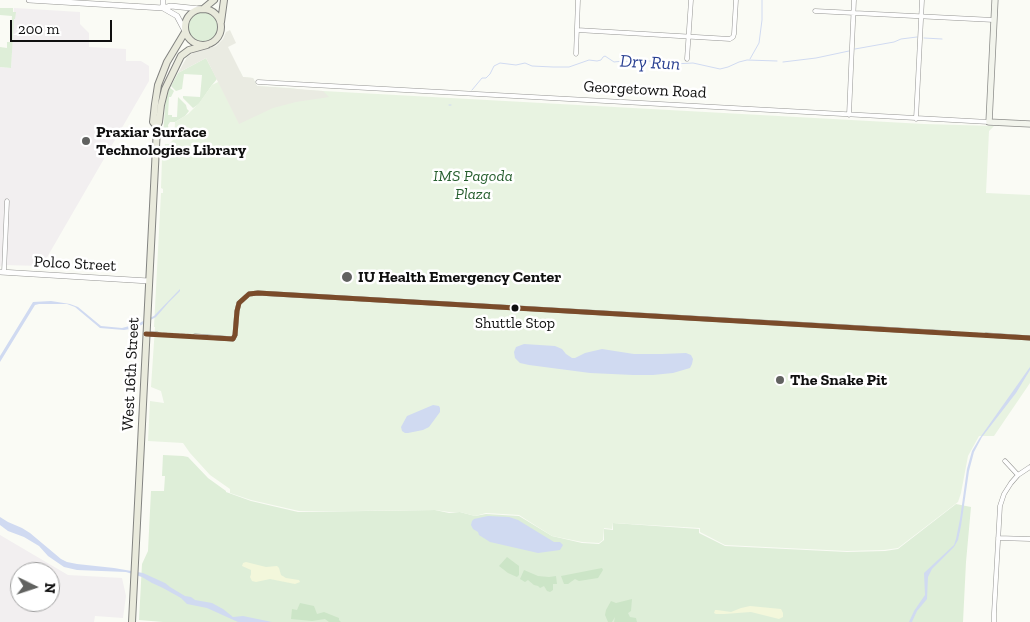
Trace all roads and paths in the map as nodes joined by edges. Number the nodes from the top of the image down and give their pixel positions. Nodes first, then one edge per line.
1 (29, 0) edge
2 (40, 0) edge
3 (163, 0) edge
4 (214, 0) edge
5 (224, 0) edge
6 (578, 0) edge
7 (691, 0) edge
8 (736, 0) edge
9 (854, 0) edge
10 (922, 0) edge
11 (996, 0) edge
12 (97, 2) edge
13 (163, 8) junction
14 (202, 9) junction
15 (816, 11) dead end
16 (853, 13) junction
17 (922, 16) junction
18 (994, 20) junction
19 (221, 28) junction
20 (577, 30) junction
21 (185, 31) junction
22 (689, 37) junction
23 (207, 45) junction
24 (576, 54) dead end
25 (687, 59) dead end
26 (258, 82) dead end
27 (849, 115) junction
28 (916, 118) junction
29 (989, 122) junction
30 (1030, 124) edge
31 (157, 127) junction
32 (8, 201) dead end
33 (2, 272) edge
34 (149, 281) junction
35 (950, 333) tunnel mouth
36 (146, 334) junction
37 (157, 334) tunnel mouth
38 (986, 335) tunnel mouth
39 (195, 336) tunnel mouth
40 (1030, 338) edge
41 (1005, 461) dead end
42 (1030, 467) edge
43 (1018, 476) junction
44 (998, 538) junction
45 (1030, 539) edge
46 (132, 622) edge
47 (994, 622) edge

1 - 2 street
2 - 12 street
3 - 13 street
4 - 14 main road
5 - 19 main road
6 - 20 street
7 - 22 street
8 - 22 street
9 - 16 street
10 - 17 street
11 - 18 main road
12 - 13 street
13 - 14 street
13 - 21 street
14 - 19 main road
14 - 21 main road
15 - 16 street
16 - 17 street
16 - 27 street
17 - 18 street
17 - 28 street
18 - 29 main road
19 - 23 main road
20 - 22 street
20 - 24 street
21 - 23 main road
21 - 31 main road, West 16th Street
22 - 25 street
23 - 31 main road, West 16th Street
26 - 27 street, Georgetown Road
27 - 28 street, Georgetown Road
28 - 29 street, Georgetown Road
29 - 30 main road, Georgetown Road
31 - 34 main road, West 16th Street
32 - 33 street
33 - 34 street, Polco Street
34 - 36 main road, West 16th Street
35 - 39 street
36 - 37 street
36 - 46 main road, West 16th Street
38 - 40 street
41 - 43 street
42 - 43 street
43 - 44 street
44 - 45 street
44 - 47 street

